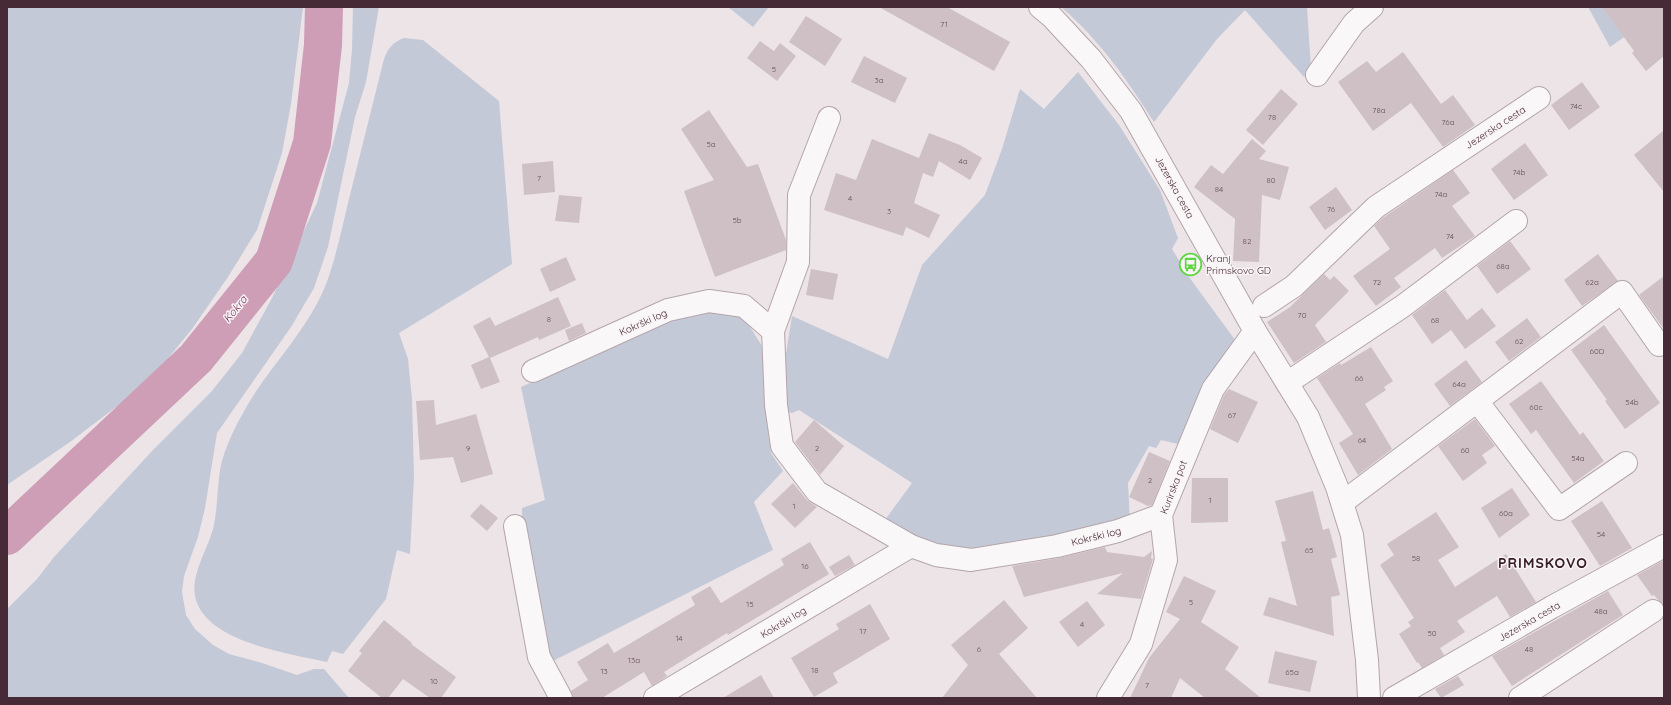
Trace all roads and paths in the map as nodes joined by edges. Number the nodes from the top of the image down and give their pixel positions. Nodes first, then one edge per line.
1 (1040, 7) edge
2 (1372, 7) edge
3 (1317, 75) dead end
4 (1539, 98) dead end
5 (829, 118) dead end
6 (1516, 221) dead end
7 (1264, 306) dead end
8 (773, 331) junction
9 (1255, 331) junction
10 (1659, 345) dead end
11 (533, 371) dead end
12 (1287, 383) junction
13 (1477, 401) junction
14 (1626, 463) dead end
15 (1343, 502) junction
16 (1161, 515) junction
17 (515, 526) dead end
18 (911, 546) junction
19 (1664, 546) edge
20 (1653, 611) dead end
21 (561, 698) edge
22 (655, 698) edge
23 (1108, 698) edge
24 (1369, 698) edge
25 (1394, 698) edge
26 (1520, 698) edge

1 - 9 street, Jezerska cesta
2 - 3 street
4 - 7 street, Jezerska cesta
5 - 8 street, Kokrški log
6 - 12 street
8 - 11 street, Kokrški log
8 - 18 street, Kokrški log
9 - 12 street, Jezerska cesta
9 - 16 street, Kurirska pot
10 - 13 street
12 - 15 street, Jezerska cesta
13 - 14 street
13 - 15 street
15 - 24 street, Jezerska cesta
16 - 18 street, Kokrški log
16 - 23 street, Kurirska pot
17 - 21 street
18 - 22 street, Kokrški log
19 - 25 street, Jezerska cesta
20 - 26 street

